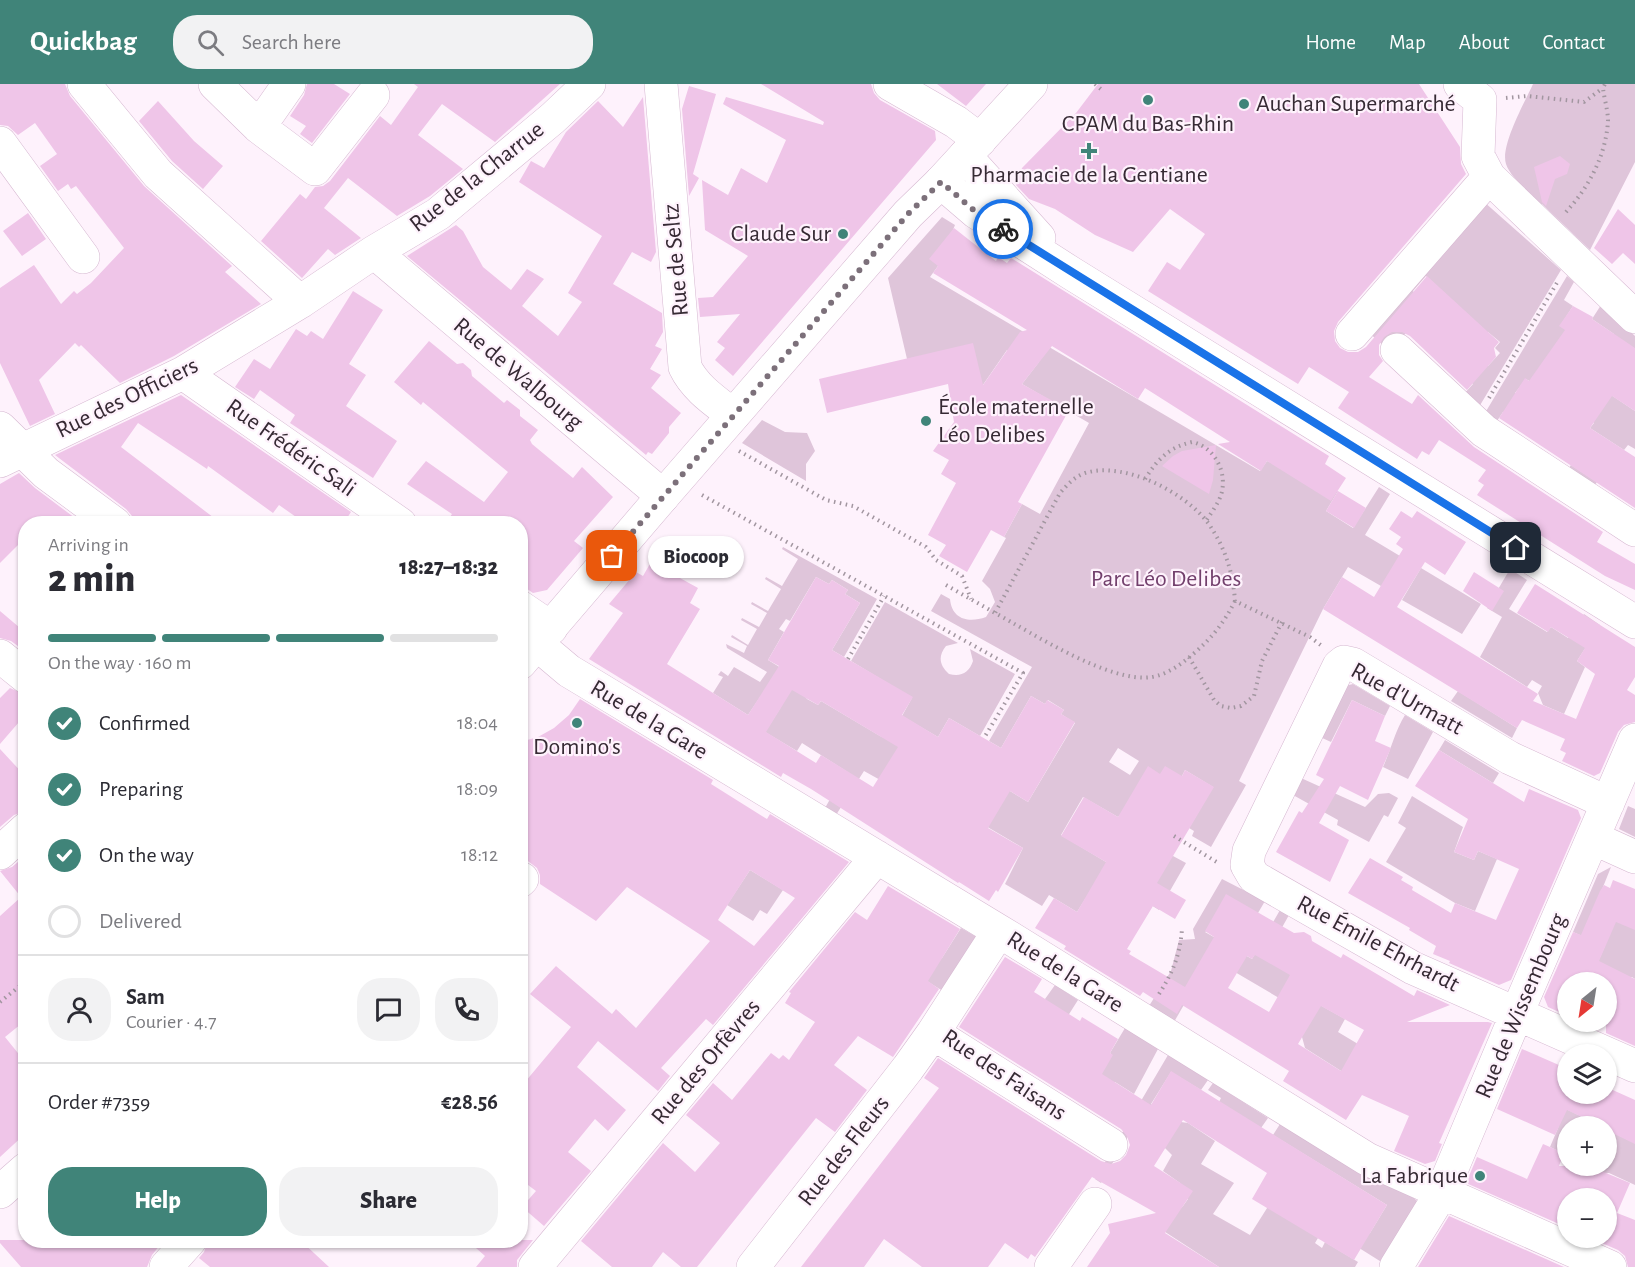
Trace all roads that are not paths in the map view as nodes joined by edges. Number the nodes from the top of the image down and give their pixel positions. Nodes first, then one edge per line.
1 (84, 84) edge
2 (215, 84) edge
3 (289, 84) edge
4 (589, 84) edge
5 (661, 84) edge
6 (890, 84) edge
7 (1031, 84) edge
8 (376, 88) edge
9 (1470, 92) edge
10 (260, 127) junction
11 (0, 142) edge
12 (973, 148) junction
13 (1489, 177) junction
14 (941, 182) junction
15 (374, 252) junction
16 (83, 257) dead end
17 (1071, 273) junction
18 (300, 302) junction
19 (1635, 317) edge
20 (253, 331) joint
21 (1352, 334) dead end
22 (1397, 350) dead end
23 (183, 373) junction
24 (733, 415) junction
25 (7, 446) edge
26 (663, 496) junction
27 (104, 516) edge
28 (389, 516) edge
29 (1635, 531) edge
30 (1635, 622) edge
31 (528, 626) edge
32 (536, 645) edge
33 (1635, 740) edge
34 (1608, 803) junction
35 (18, 836) edge
36 (1593, 838) junction
37 (0, 853) edge
38 (1635, 856) edge
39 (877, 857) junction
40 (1236, 866) joint
41 (999, 931) junction
42 (1517, 1013) junction
43 (933, 1033) junction
44 (1635, 1066) edge
45 (1111, 1145) dead end
46 (18, 1176) edge
47 (0, 1192) edge
48 (1442, 1192) junction
49 (1095, 1204) dead end
50 (183, 1248) edge
51 (165, 1267) edge
52 (535, 1267) edge
53 (753, 1267) edge
54 (1051, 1267) edge
55 (1396, 1267) edge
56 (1610, 1267) edge

1 - 18 street
2 - 10 street
3 - 10 street
4 - 15 street, Rue de la Charrue
5 - 24 street, Rue de Seltz
6 - 12 street
7 - 12 street
8 - 10 street
9 - 13 street
11 - 16 street
12 - 14 street
12 - 17 street
13 - 19 street
13 - 21 street
14 - 17 street
14 - 24 street
15 - 18 street, Rue de la Charrue
15 - 26 street, Rue de Walbourg
17 - 30 street
18 - 20 street, Rue de la Charrue
20 - 23 street, Rue des Officiers
22 - 29 street
23 - 25 street, Rue des Officiers
23 - 28 street, Rue Frédéric Sali
24 - 26 street
25 - 27 street
26 - 32 street
31 - 32 street
32 - 39 street, Rue de la Gare
33 - 34 street, Rue de Wissembourg
34 - 36 street, Rue de Wissembourg
34 - 40 street, Rue d'Urmatt
35 - 37 street
36 - 38 street
36 - 42 street, Rue de Wissembourg
39 - 41 street, Rue de la Gare
39 - 52 street, Rue des Orfèvres
40 - 42 street, Rue Émile Ehrhardt
41 - 43 street, Rue des Faisans
41 - 48 street, Rue de la Gare
42 - 44 street, Rue Émile Ehrhardt
42 - 48 street, Rue de Wissembourg
43 - 45 street, Rue des Faisans
43 - 53 street, Rue des Fleurs
46 - 47 street
48 - 55 street, Rue de Wissembourg
48 - 56 street, Rue de la Gare
49 - 54 street
50 - 51 street

